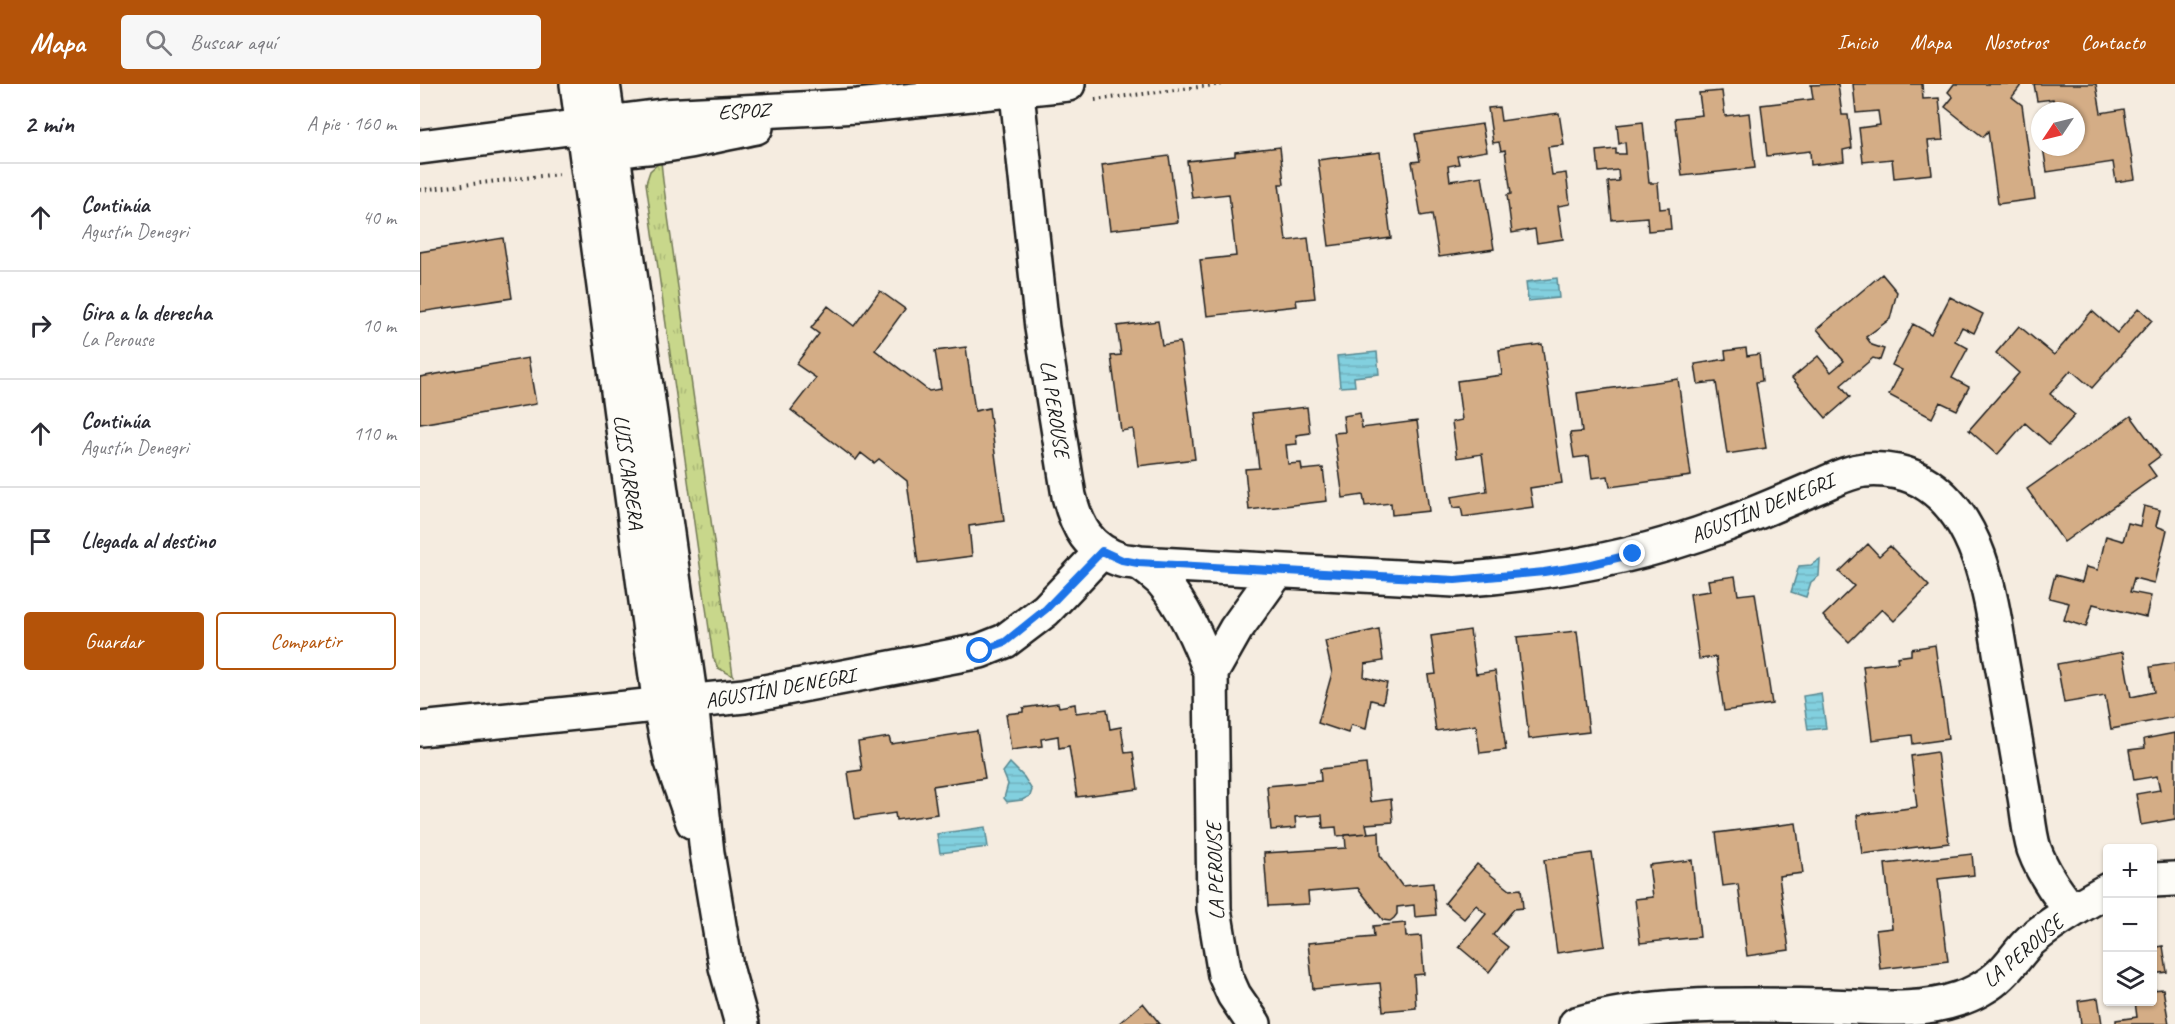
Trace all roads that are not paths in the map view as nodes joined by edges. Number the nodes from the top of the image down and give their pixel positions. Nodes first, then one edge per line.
1 (577, 84) edge
2 (603, 84) edge
3 (1068, 84) edge
4 (1016, 87) edge
5 (598, 143) junction
6 (420, 147) edge
7 (1102, 551) junction
8 (1138, 563) junction
9 (1277, 572) junction
10 (1211, 673) junction
11 (676, 704) junction
12 (420, 729) edge
13 (2157, 879) edge
14 (2175, 879) edge
15 (2103, 893) edge
16 (2071, 910) junction
17 (726, 967) junction
18 (717, 1024) edge
19 (742, 1024) edge
20 (1254, 1024) edge
21 (1576, 1024) edge

1 - 5 street, LUIS CARRERA
2 - 5 street, LUIS CARRERA
3 - 4 street, ESPOZ
4 - 5 street, ESPOZ
4 - 7 street, LA PEROUSE
5 - 6 street, ESPOZ
5 - 11 street, LUIS CARRERA
7 - 8 street, LA PEROUSE
7 - 11 street, AGUSTÍN DENEGRI
8 - 9 street, AGUSTÍN DENEGRI
8 - 10 street, LA PEROUSE
9 - 10 street
9 - 16 street, AGUSTÍN DENEGRI
10 - 20 street, LA PEROUSE
11 - 12 street, AGUSTÍN DENEGRI
11 - 17 street, LUIS CARRERA
13 - 14 street
15 - 16 street, LA PEROUSE
16 - 21 street, LA PEROUSE
17 - 18 street, LUIS CARRERA
17 - 19 street, LUIS CARRERA

